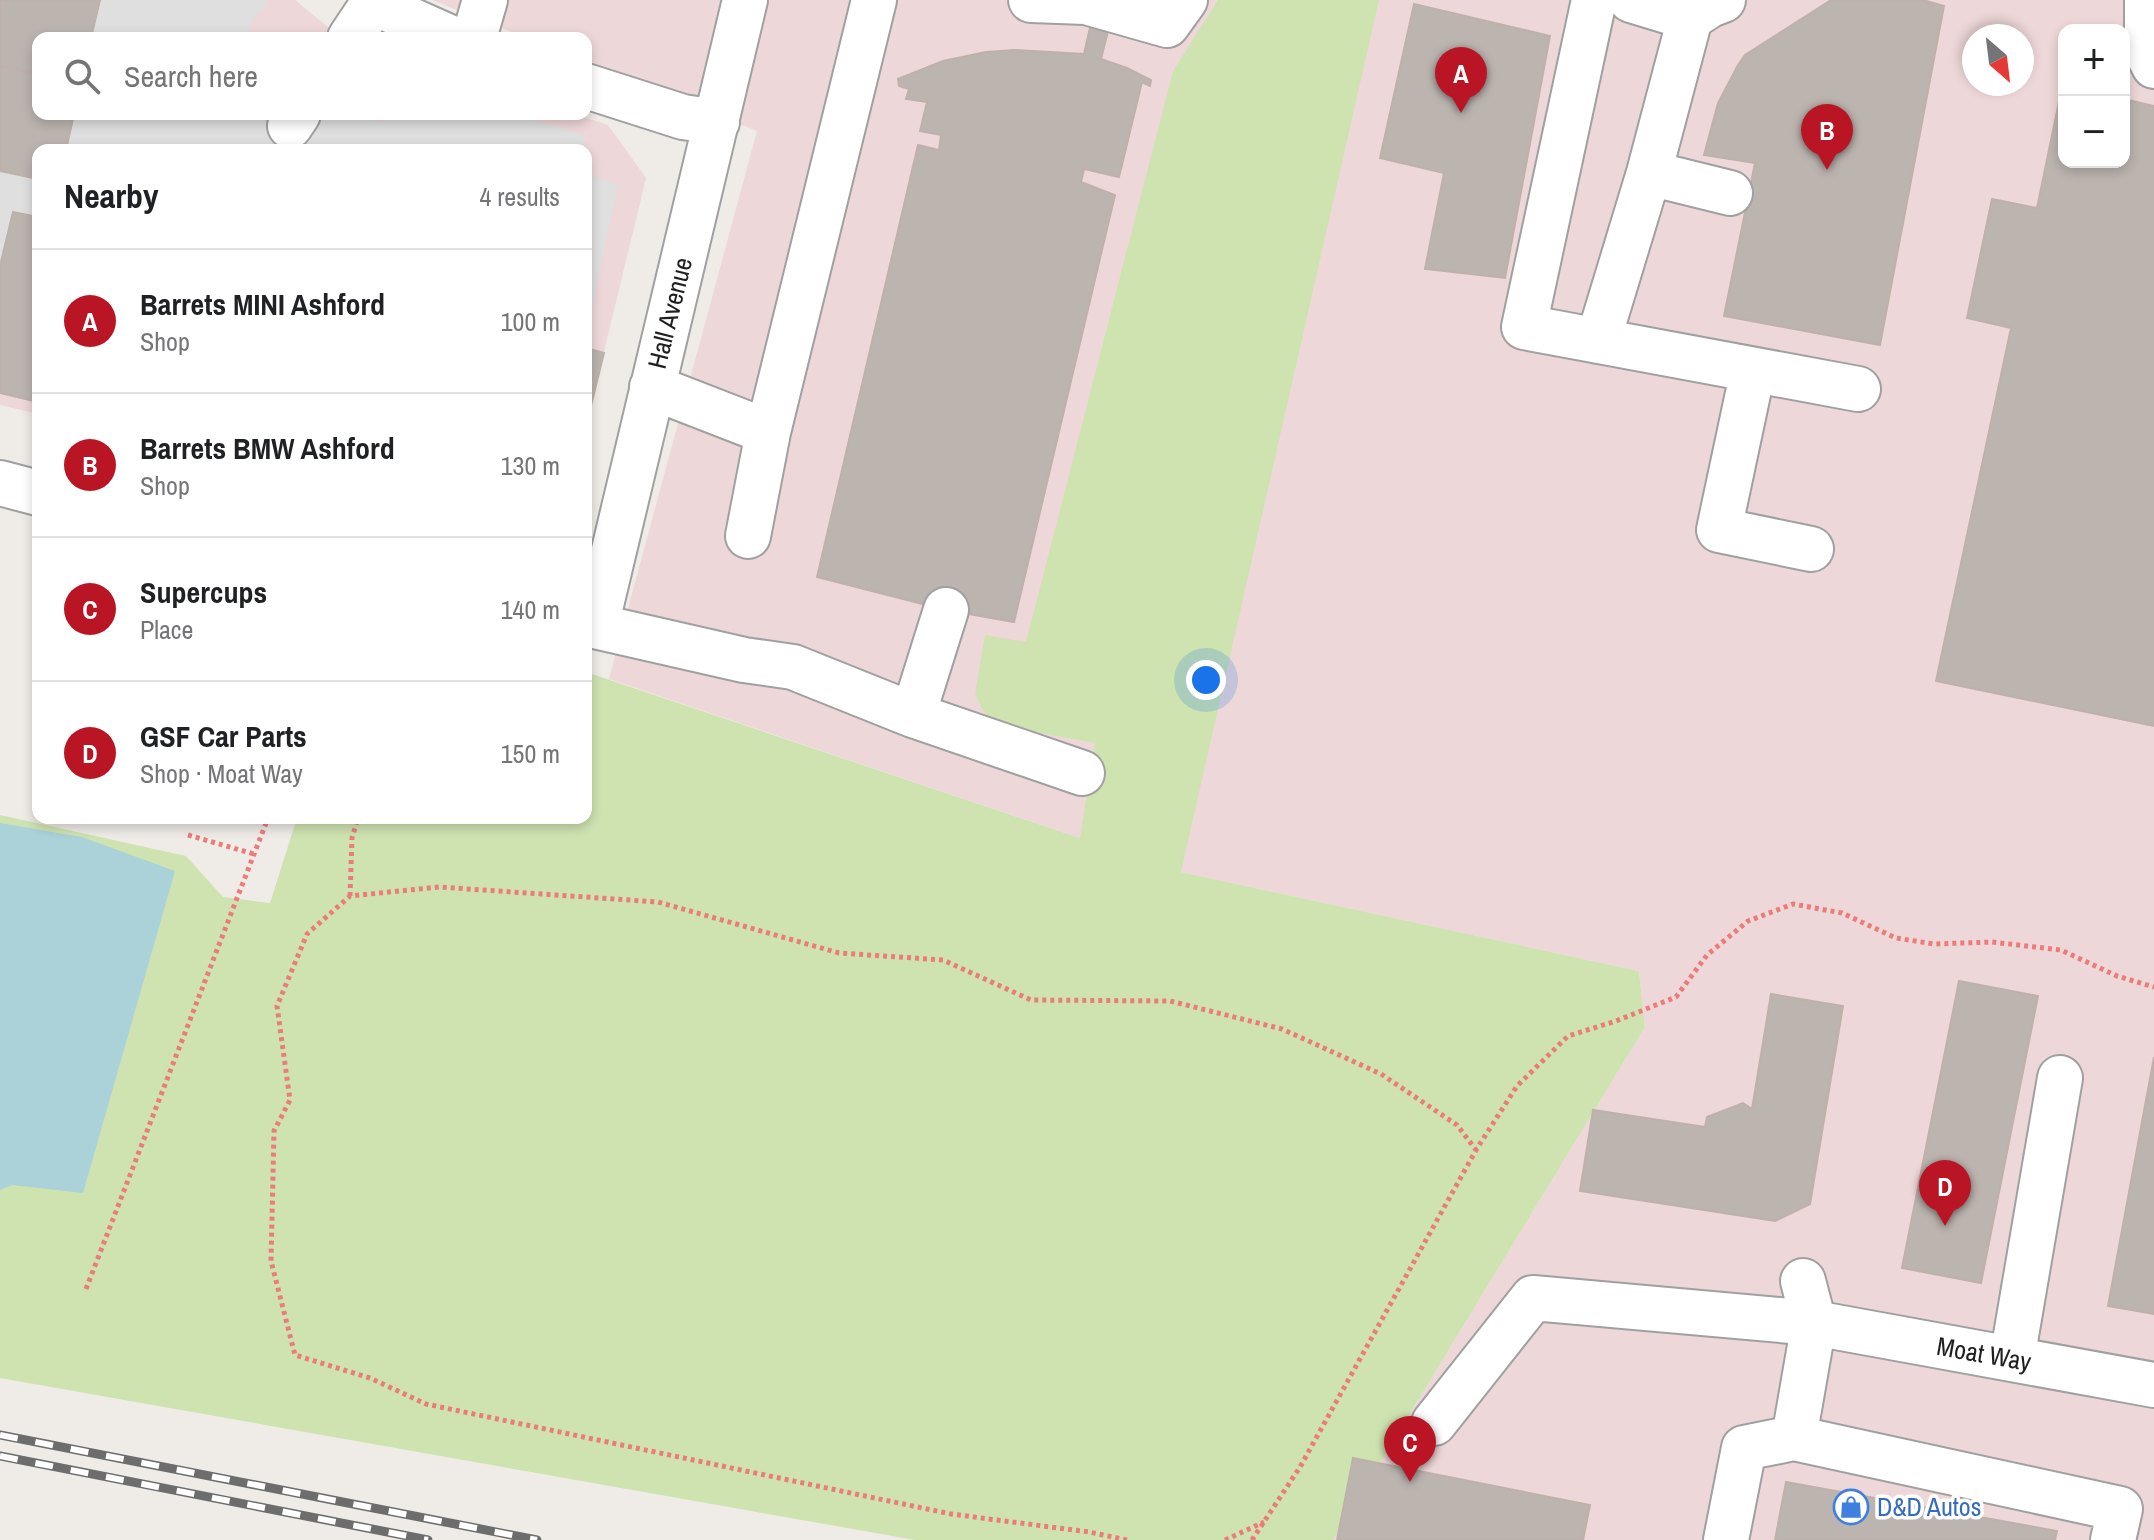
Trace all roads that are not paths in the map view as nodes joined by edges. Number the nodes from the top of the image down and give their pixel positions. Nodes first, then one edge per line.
1 (485, 0) edge
2 (745, 0) edge
3 (874, 0) edge
4 (1031, 0) edge
5 (1185, 0) edge
6 (1594, 0) edge
7 (1631, 0) edge
8 (2147, 0) edge
9 (373, 1) edge
10 (1706, 9) edge
11 (354, 32) edge
12 (438, 32) edge
13 (476, 32) edge
14 (2154, 66) edge
15 (592, 88) edge
16 (717, 122) junction
17 (1649, 173) junction
18 (1730, 193) dead end
19 (1598, 341) junction
20 (1753, 370) junction
21 (652, 387) junction
22 (1858, 389) dead end
23 (768, 432) junction
24 (0, 483) edge
25 (32, 491) edge
26 (748, 536) dead end
27 (1811, 549) dead end
28 (946, 610) dead end
29 (592, 621) edge
30 (592, 625) edge
31 (913, 715) junction
32 (1082, 773) dead end
33 (2060, 1078) dead end
34 (1803, 1281) dead end
35 (1814, 1323) junction
36 (2012, 1359) junction
37 (2154, 1385) edge
38 (1434, 1423) dead end
39 (1794, 1438) junction
40 (1726, 1540) edge
41 (2113, 1540) edge

1 - 13 street
2 - 16 street, Hall Avenue
3 - 23 street
4 - 5 street
6 - 19 street
7 - 10 street
8 - 14 street
9 - 11 street
9 - 12 street
10 - 17 street
15 - 16 street
16 - 21 street, Hall Avenue
17 - 18 street
17 - 19 street
19 - 20 street
20 - 22 street
20 - 27 street
21 - 23 street
21 - 29 street, Hall Avenue
23 - 26 street
24 - 25 street
28 - 31 street
30 - 31 street, Hall Avenue
31 - 32 street, Hall Avenue
33 - 36 street
34 - 35 street
35 - 36 street, Moat Way
35 - 38 street, Moat Way
35 - 39 street
36 - 37 street, Moat Way
39 - 40 street
39 - 41 street

